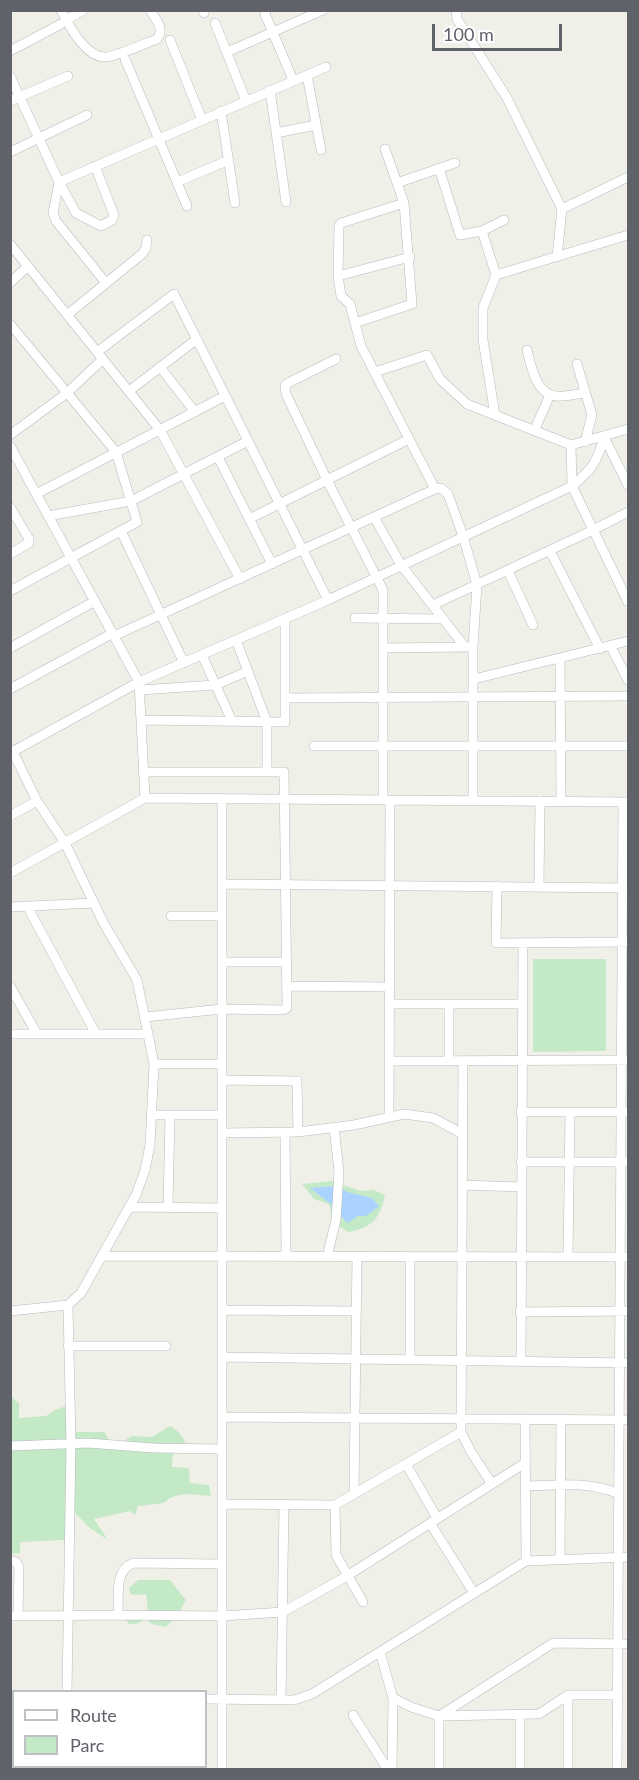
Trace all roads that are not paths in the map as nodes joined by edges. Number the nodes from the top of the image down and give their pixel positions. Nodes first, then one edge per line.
1 (61, 10) edge
2 (84, 10) edge
3 (150, 10) edge
4 (266, 10) edge
5 (456, 10) edge
6 (320, 11) edge
7 (64, 22) junction
8 (215, 23) dead end
9 (273, 32) junction
10 (170, 40) dead end
11 (11, 49) edge
12 (227, 52) junction
13 (125, 59) dead end
14 (326, 67) dead end
15 (307, 75) junction
16 (10, 76) edge
17 (68, 76) dead end
18 (293, 80) junction
19 (270, 90) junction
20 (15, 98) edge
21 (246, 101) junction
22 (221, 111) junction
23 (87, 115) dead end
24 (202, 120) junction
25 (316, 125) junction
26 (276, 133) junction
27 (159, 138) junction
28 (39, 139) junction
29 (321, 150) dead end
30 (385, 150) dead end
31 (10, 152) edge
32 (229, 160) junction
33 (455, 163) dead end
34 (95, 166) junction
35 (440, 168) junction
36 (628, 177) edge
37 (59, 182) junction
38 (177, 182) junction
39 (397, 183) junction
40 (286, 202) dead end
41 (235, 203) dead end
42 (404, 203) junction
43 (188, 206) dead end
44 (562, 209) junction
45 (504, 220) dead end
46 (482, 231) junction
47 (628, 235) edge
48 (147, 240) dead end
49 (10, 244) edge
50 (557, 257) junction
51 (410, 258) junction
52 (28, 266) junction
53 (496, 275) junction
54 (338, 276) junction
55 (106, 283) junction
56 (10, 284) edge
57 (67, 315) junction
58 (355, 323) junction
59 (10, 324) edge
60 (197, 339) junction
61 (526, 350) dead end
62 (100, 355) junction
63 (336, 359) dead end
64 (577, 364) dead end
65 (160, 367) junction
66 (375, 372) junction
67 (129, 391) junction
68 (67, 393) junction
69 (585, 393) junction
70 (550, 395) junction
71 (225, 396) junction
72 (195, 412) junction
73 (495, 415) junction
74 (628, 429) edge
75 (160, 430) junction
76 (534, 431) junction
77 (10, 435) edge
78 (604, 437) junction
79 (409, 439) junction
80 (248, 441) junction
81 (585, 442) junction
82 (571, 445) junction
83 (10, 446) edge
84 (116, 452) junction
85 (218, 457) junction
86 (184, 474) junction
87 (327, 480) junction
88 (628, 485) edge
89 (572, 486) junction
90 (435, 489) junction
91 (36, 494) junction
92 (131, 501) junction
93 (280, 504) junction
94 (10, 507) edge
95 (628, 512) edge
96 (48, 516) junction
97 (374, 517) junction
98 (249, 519) junction
99 (351, 528) junction
100 (121, 531) junction
101 (593, 531) junction
102 (463, 536) junction
103 (303, 550) junction
104 (550, 551) junction
105 (10, 554) edge
106 (72, 558) junction
107 (272, 564) junction
108 (401, 565) junction
109 (508, 571) junction
110 (376, 577) junction
111 (240, 579) junction
112 (477, 585) junction
113 (10, 591) edge
114 (328, 600) junction
115 (95, 601) junction
116 (628, 603) edge
117 (433, 605) junction
118 (161, 615) junction
119 (355, 618) dead end
120 (383, 618) junction
121 (443, 618) junction
122 (285, 619) junction
123 (532, 625) dead end
124 (114, 635) junction
125 (236, 640) junction
126 (628, 641) edge
127 (469, 647) junction
128 (611, 647) junction
129 (10, 648) edge
130 (383, 648) junction
131 (600, 649) junction
132 (202, 655) junction
133 (560, 658) junction
134 (184, 663) junction
135 (248, 671) junction
136 (474, 679) junction
137 (628, 680) edge
138 (216, 685) junction
139 (140, 686) junction
140 (10, 689) edge
141 (561, 696) junction
142 (628, 696) edge
143 (383, 697) junction
144 (474, 697) junction
145 (285, 698) junction
146 (141, 720) junction
147 (232, 721) junction
148 (267, 722) junction
149 (314, 746) dead end
150 (383, 746) junction
151 (474, 746) junction
152 (561, 746) junction
153 (628, 746) edge
154 (12, 753) edge
155 (144, 771) junction
156 (267, 772) junction
157 (145, 798) junction
158 (222, 798) junction
159 (285, 799) junction
160 (386, 800) junction
161 (37, 801) junction
162 (474, 801) junction
163 (540, 801) junction
164 (561, 801) junction
165 (626, 802) edge
166 (10, 816) edge
167 (65, 843) junction
168 (10, 873) edge
169 (222, 884) junction
170 (286, 884) junction
171 (390, 885) junction
172 (497, 886) junction
173 (539, 887) junction
174 (626, 888) edge
175 (10, 896) edge
176 (94, 903) junction
177 (27, 906) junction
178 (13, 907) edge
179 (171, 916) dead end
180 (222, 916) junction
181 (626, 942) edge
182 (523, 943) junction
183 (222, 962) junction
184 (287, 962) junction
185 (10, 986) edge
186 (287, 986) junction
187 (390, 987) junction
188 (389, 1004) junction
189 (449, 1004) junction
190 (522, 1004) junction
191 (625, 1009) edge
192 (222, 1010) junction
193 (145, 1017) junction
194 (10, 1034) edge
195 (37, 1034) junction
196 (96, 1034) junction
197 (148, 1034) junction
198 (449, 1060) junction
199 (625, 1060) edge
200 (389, 1061) junction
201 (463, 1061) junction
202 (521, 1061) junction
203 (154, 1064) junction
204 (222, 1064) junction
205 (222, 1080) junction
206 (521, 1112) junction
207 (570, 1112) junction
208 (625, 1112) edge
209 (222, 1114) junction
210 (151, 1115) junction
211 (170, 1115) junction
212 (388, 1116) junction
213 (334, 1127) junction
214 (285, 1132) junction
215 (298, 1132) junction
216 (222, 1133) junction
217 (463, 1134) junction
218 (521, 1162) junction
219 (569, 1162) junction
220 (625, 1162) edge
221 (462, 1185) junction
222 (521, 1186) junction
223 (129, 1207) junction
224 (168, 1207) junction
225 (222, 1208) junction
226 (102, 1256) junction
227 (222, 1257) junction
228 (286, 1257) junction
229 (327, 1257) junction
230 (357, 1257) junction
231 (410, 1257) junction
232 (462, 1257) junction
233 (568, 1257) junction
234 (625, 1257) edge
235 (520, 1258) junction
236 (68, 1305) junction
237 (222, 1310) junction
238 (10, 1311) edge
239 (356, 1311) junction
240 (624, 1311) edge
241 (520, 1312) junction
242 (68, 1346) junction
243 (166, 1346) dead end
244 (222, 1357) junction
245 (356, 1359) junction
246 (410, 1360) junction
247 (461, 1361) junction
248 (521, 1362) junction
249 (624, 1363) edge
250 (222, 1417) junction
251 (355, 1418) junction
252 (461, 1419) junction
253 (525, 1419) junction
254 (561, 1420) junction
255 (624, 1420) edge
256 (461, 1432) junction
257 (71, 1444) junction
258 (10, 1446) edge
259 (222, 1449) junction
260 (525, 1462) junction
261 (405, 1464) junction
262 (492, 1484) junction
263 (561, 1485) junction
264 (525, 1486) junction
265 (354, 1494) junction
266 (619, 1494) junction
267 (222, 1504) junction
268 (284, 1505) junction
269 (335, 1505) junction
270 (434, 1521) junction
271 (624, 1557) edge
272 (560, 1558) junction
273 (10, 1560) edge
274 (526, 1561) junction
275 (222, 1564) junction
276 (346, 1576) junction
277 (474, 1593) junction
278 (363, 1602) dead end
279 (283, 1612) junction
280 (69, 1615) junction
281 (118, 1615) junction
282 (14, 1616) edge
283 (222, 1616) junction
284 (623, 1644) edge
285 (380, 1652) junction
286 (68, 1690) edge
287 (568, 1695) junction
288 (618, 1695) junction
289 (393, 1698) junction
290 (207, 1699) edge
291 (222, 1700) junction
292 (281, 1700) junction
293 (353, 1715) dead end
294 (520, 1715) junction
295 (439, 1716) junction
296 (618, 1721) junction
297 (628, 1721) edge
298 (222, 1770) edge
299 (390, 1770) edge
300 (439, 1770) edge
301 (520, 1770) edge
302 (568, 1770) edge
303 (617, 1770) edge

1 - 7 street
2 - 7 street
3 - 7 street
4 - 9 street
5 - 44 street
6 - 9 street
7 - 11 street
8 - 12 street
9 - 12 street
9 - 18 street
10 - 24 street
12 - 21 street
13 - 27 street
14 - 15 street
15 - 18 street
15 - 25 street
16 - 20 street
17 - 20 street
18 - 19 street
19 - 21 street
19 - 26 street
20 - 28 street
21 - 22 street
22 - 24 street
22 - 32 street
23 - 28 street
24 - 27 street
25 - 26 street
25 - 29 street
26 - 40 street
27 - 34 street
27 - 38 street
28 - 31 street
28 - 37 street
30 - 39 street
32 - 38 street
32 - 41 street
33 - 35 street
34 - 37 street
34 - 37 street
35 - 39 street
35 - 46 street
36 - 44 street
37 - 55 street
38 - 43 street
39 - 42 street
42 - 51 street
42 - 54 street
44 - 50 street
45 - 46 street
46 - 53 street
47 - 50 street
48 - 55 street
49 - 52 street
50 - 53 street
51 - 54 street
51 - 58 street
52 - 56 street
52 - 57 street
53 - 73 street
54 - 58 street
55 - 57 street
57 - 62 street
58 - 66 street
59 - 68 street
60 - 62 street
60 - 65 street
60 - 71 street
61 - 70 street
62 - 67 street
62 - 68 street
63 - 87 street
64 - 69 street
65 - 67 street
65 - 72 street
66 - 73 street
66 - 79 street
67 - 75 street
68 - 77 street
68 - 84 street
69 - 70 street
69 - 81 street
70 - 76 street
71 - 72 street
71 - 80 street
72 - 75 street
73 - 76 street
74 - 78 street
75 - 84 street
75 - 86 street
76 - 82 street
78 - 81 street
78 - 88 street
78 - 89 street
79 - 87 street
79 - 90 street
80 - 85 street
80 - 93 street
81 - 82 street
82 - 89 street
83 - 91 street
84 - 91 street
84 - 92 street
85 - 86 street
85 - 98 street
86 - 92 street
86 - 111 street
87 - 93 street
87 - 99 street
89 - 101 street
89 - 102 street
90 - 97 street
90 - 102 street
91 - 96 street
92 - 96 street
92 - 100 street
93 - 98 street
93 - 103 street
94 - 105 street
95 - 101 street
96 - 106 street
97 - 99 street
97 - 108 street
98 - 107 street
99 - 103 street
99 - 110 street
100 - 106 street
100 - 118 street
101 - 104 street
101 - 116 street
102 - 108 street
102 - 112 street
103 - 107 street
103 - 114 street
104 - 109 street
104 - 131 street
106 - 113 street
106 - 115 street
107 - 111 street
108 - 110 street
108 - 117 street
109 - 112 street
109 - 123 street
110 - 114 street
110 - 120 street
111 - 118 street
112 - 117 street
112 - 127 street
114 - 122 street
115 - 124 street
115 - 129 street
117 - 121 street
118 - 124 street
118 - 134 street
119 - 120 street
120 - 121 street
120 - 130 street
121 - 127 street
122 - 125 street
122 - 145 street
124 - 139 street
124 - 140 street
125 - 132 street
125 - 135 street
126 - 128 street
127 - 130 street
127 - 136 street
128 - 131 street
128 - 137 street
130 - 143 street
131 - 133 street
132 - 134 street
132 - 138 street
133 - 136 street
133 - 141 street
134 - 139 street
135 - 138 street
135 - 148 street
136 - 144 street
138 - 139 street
138 - 147 street
139 - 146 street
139 - 154 street
141 - 142 street
141 - 144 street
141 - 152 street
143 - 144 street
143 - 145 street
143 - 150 street
144 - 151 street
145 - 148 street
146 - 147 street
146 - 155 street
147 - 148 street
148 - 156 street
149 - 150 street
150 - 151 street
150 - 160 street
151 - 152 street
151 - 162 street
152 - 153 street
152 - 164 street
154 - 161 street
155 - 156 street
155 - 157 street
156 - 159 street
157 - 158 street
157 - 167 street
158 - 159 street
158 - 169 street
159 - 160 street
159 - 170 street
160 - 162 street
160 - 171 street
161 - 166 street
161 - 167 street
162 - 163 street
163 - 164 street
163 - 173 street
164 - 165 street
165 - 174 street
167 - 168 street
167 - 176 street
169 - 170 street
169 - 180 street
170 - 171 street
170 - 184 street
171 - 172 street
171 - 187 street
172 - 173 street
172 - 182 street
173 - 174 street
174 - 181 street
175 - 178 street
176 - 177 street
176 - 193 street
177 - 178 street
177 - 196 street
179 - 180 street
180 - 183 street
181 - 182 street
181 - 191 street
182 - 190 street
183 - 184 street
183 - 192 street
184 - 186 street
185 - 195 street
186 - 187 street
186 - 192 street
187 - 188 street
188 - 189 street
188 - 200 street
189 - 190 street
189 - 198 street
190 - 202 street
191 - 199 street
192 - 193 street
192 - 204 street
193 - 197 street
194 - 195 street
195 - 196 street
196 - 197 street
197 - 203 street
198 - 200 street
198 - 201 street
199 - 202 street
199 - 208 street
200 - 212 street
201 - 202 street
201 - 217 street
202 - 206 street
203 - 204 street
203 - 210 street
204 - 205 street
205 - 209 street
205 - 215 street
206 - 207 street
206 - 218 street
207 - 208 street
207 - 219 street
208 - 220 street
209 - 211 street
209 - 216 street
210 - 211 street
210 - 223 street
211 - 224 street
212 - 213 street
212 - 217 street
213 - 215 street
213 - 229 street
214 - 215 street
214 - 216 street
214 - 228 street
216 - 225 street
217 - 221 street
218 - 219 street
218 - 222 street
219 - 220 street
219 - 233 street
220 - 234 street
221 - 222 street
221 - 232 street
222 - 235 street
223 - 224 street
223 - 226 street
224 - 225 street
225 - 227 street
226 - 227 street
226 - 236 street
227 - 228 street
227 - 237 street
228 - 229 street
229 - 230 street
230 - 231 street
230 - 239 street
231 - 232 street
231 - 246 street
232 - 235 street
232 - 247 street
233 - 234 street
233 - 235 street
234 - 240 street
235 - 241 street
236 - 238 street
236 - 242 street
237 - 239 street
237 - 244 street
239 - 245 street
240 - 241 street
240 - 249 street
241 - 248 street
242 - 243 street
242 - 257 street
244 - 245 street
244 - 250 street
245 - 246 street
245 - 251 street
246 - 247 street
247 - 248 street
247 - 252 street
248 - 249 street
249 - 255 street
250 - 251 street
250 - 259 street
251 - 252 street
251 - 265 street
252 - 253 street
252 - 256 street
253 - 254 street
253 - 260 street
254 - 255 street
254 - 263 street
255 - 266 street
256 - 261 street
256 - 262 street
257 - 258 street
257 - 259 street
257 - 280 street
259 - 267 street
260 - 262 street
260 - 264 street
261 - 265 street
261 - 270 street
262 - 270 street
263 - 264 street
263 - 266 street
263 - 272 street
264 - 274 street
265 - 269 street
266 - 271 street
267 - 268 street
267 - 275 street
268 - 269 street
268 - 279 street
269 - 276 street
270 - 276 street
270 - 277 street
271 - 272 street
271 - 284 street
272 - 274 street
273 - 282 street
274 - 277 street
275 - 281 street
275 - 283 street
276 - 278 street
276 - 279 street
277 - 285 street
279 - 283 street
279 - 292 street
280 - 281 street
280 - 282 street
280 - 286 street
281 - 283 street
283 - 291 street
284 - 288 street
284 - 295 street
285 - 289 street
285 - 292 street
287 - 288 street
287 - 294 street
287 - 302 street
288 - 296 street
289 - 295 street
289 - 299 street
290 - 291 street
291 - 292 street
291 - 298 street
293 - 299 street
294 - 295 street
294 - 301 street
295 - 300 street
296 - 297 street
296 - 303 street

